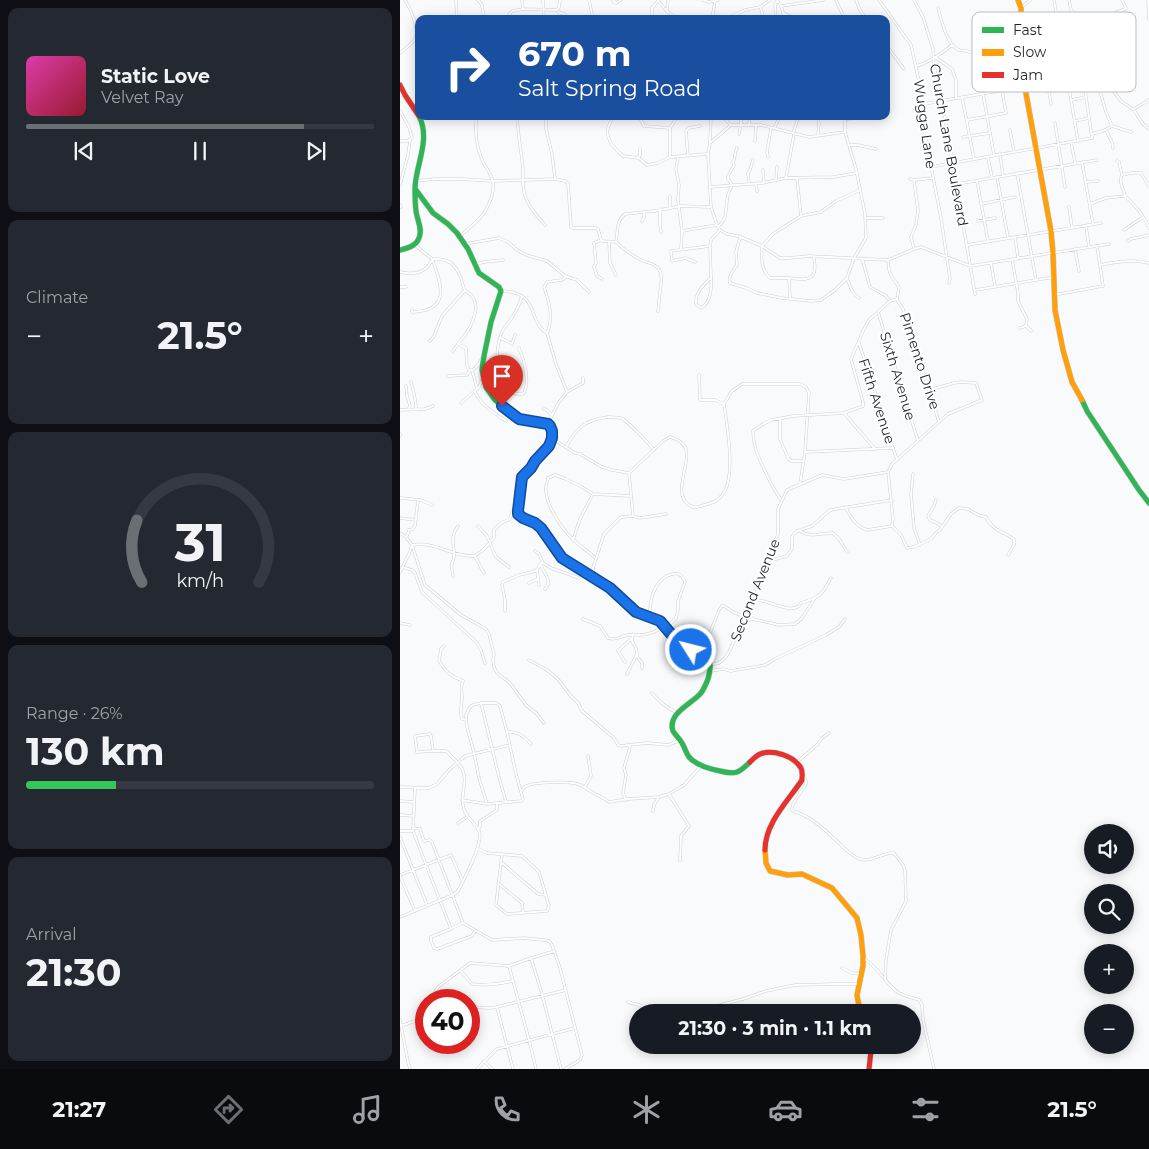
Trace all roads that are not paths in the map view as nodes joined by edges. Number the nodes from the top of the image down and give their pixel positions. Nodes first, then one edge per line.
1 (404, 0) edge
2 (456, 0) edge
3 (478, 0) edge
4 (522, 0) edge
5 (543, 0) edge
6 (560, 0) edge
7 (589, 0) edge
8 (613, 0) edge
9 (621, 0) edge
10 (658, 0) edge
11 (668, 0) edge
12 (703, 0) edge
13 (718, 0) edge
14 (770, 0) edge
15 (777, 0) edge
16 (823, 0) edge
17 (836, 0) edge
18 (856, 0) edge
19 (879, 0) edge
20 (914, 0) edge
21 (1018, 0) edge
22 (1030, 0) edge
23 (1122, 0) edge
24 (1148, 0) edge
25 (715, 2) junction
26 (781, 6) junction
27 (760, 7) junction
28 (938, 8) dead end
29 (1021, 8) junction
30 (523, 9) junction
31 (543, 9) junction
32 (557, 11) junction
33 (667, 12) junction
34 (1021, 12) edge
35 (1115, 12) edge
36 (784, 13) joint
37 (842, 13) dead end
38 (457, 15) edge
39 (483, 15) edge
40 (509, 15) edge
41 (544, 15) edge
42 (558, 15) edge
43 (565, 15) edge
44 (592, 15) edge
45 (652, 15) edge
46 (672, 15) edge
47 (713, 15) edge
48 (734, 15) edge
49 (762, 15) edge
50 (776, 15) edge
51 (787, 15) edge
52 (863, 15) edge
53 (890, 15) edge
54 (890, 15) edge
55 (1149, 20) edge
56 (415, 25) edge
57 (415, 40) edge
58 (952, 45) junction
59 (890, 50) edge
60 (400, 53) edge
61 (972, 53) edge
62 (934, 58) junction
63 (916, 66) junction
64 (904, 69) dead end
65 (400, 84) edge
66 (991, 92) edge
67 (1002, 92) edge
68 (1026, 92) edge
69 (1049, 92) edge
70 (1071, 92) edge
71 (1085, 92) edge
72 (1100, 92) edge
73 (1113, 92) edge
74 (982, 94) junction
75 (962, 97) junction
76 (1086, 97) junction
77 (956, 98) junction
78 (1072, 100) junction
79 (1149, 100) edge
80 (942, 101) junction
81 (924, 104) junction
82 (1051, 104) dead end
83 (415, 110) edge
84 (1133, 110) junction
85 (400, 111) edge
86 (987, 117) junction
87 (1089, 118) junction
88 (421, 120) edge
89 (477, 120) edge
90 (517, 120) edge
91 (546, 120) edge
92 (612, 120) edge
93 (642, 120) edge
94 (675, 120) edge
95 (711, 120) edge
96 (726, 120) edge
97 (741, 120) edge
98 (750, 120) edge
99 (778, 120) edge
100 (798, 120) edge
101 (818, 120) edge
102 (845, 120) edge
103 (967, 120) junction
104 (1075, 121) junction
105 (1055, 124) dead end
106 (730, 125) junction
107 (749, 125) junction
108 (756, 125) junction
109 (700, 126) dead end
110 (741, 126) junction
111 (1112, 126) junction
112 (670, 128) junction
113 (771, 128) junction
114 (774, 129) junction
115 (1149, 129) edge
116 (1010, 130) dead end
117 (1106, 130) junction
118 (846, 132) junction
119 (1131, 132) dead end
120 (990, 133) junction
121 (738, 134) dead end
122 (793, 134) junction
123 (1092, 134) junction
124 (817, 136) junction
125 (970, 136) junction
126 (963, 137) dead end
127 (410, 140) junction
128 (400, 141) edge
129 (755, 141) dead end
130 (1078, 141) junction
131 (1071, 142) junction
132 (710, 143) junction
133 (1058, 144) junction
134 (848, 146) junction
135 (640, 148) dead end
136 (737, 148) dead end
137 (1036, 148) junction
138 (1113, 148) dead end
139 (876, 149) dead end
140 (1014, 152) junction
141 (708, 154) junction
142 (1000, 154) junction
143 (688, 156) junction
144 (988, 156) junction
145 (994, 156) junction
146 (670, 157) junction
147 (678, 157) junction
148 (768, 157) dead end
149 (637, 158) junction
150 (974, 159) junction
151 (753, 160) dead end
152 (1097, 160) dead end
153 (1117, 161) dead end
154 (1082, 162) junction
155 (952, 163) junction
156 (1075, 163) junction
157 (1062, 166) junction
158 (777, 167) dead end
159 (931, 167) junction
160 (763, 170) dead end
161 (1040, 170) junction
162 (857, 173) junction
163 (1017, 173) junction
164 (1122, 175) junction
165 (1004, 176) junction
166 (997, 177) junction
167 (786, 178) junction
168 (797, 178) junction
169 (933, 178) junction
170 (992, 178) junction
171 (555, 179) junction
172 (910, 179) dead end
173 (914, 180) junction
174 (416, 181) junction
175 (523, 181) junction
176 (776, 181) junction
177 (977, 181) junction
178 (1098, 181) dead end
179 (493, 182) junction
180 (1086, 182) junction
181 (764, 183) junction
182 (750, 184) junction
183 (756, 184) junction
184 (957, 184) junction
185 (400, 185) edge
186 (732, 185) junction
187 (1149, 186) edge
188 (710, 187) junction
189 (1065, 187) dead end
190 (416, 190) junction
191 (861, 190) junction
192 (757, 191) dead end
193 (670, 196) dead end
194 (1125, 196) junction
195 (1015, 197) dead end
196 (1001, 200) junction
197 (981, 204) junction
198 (1090, 204) junction
199 (679, 206) junction
200 (670, 207) junction
201 (711, 207) junction
202 (1069, 207) dead end
203 (660, 210) junction
204 (644, 212) junction
205 (801, 216) junction
206 (1144, 217) junction
207 (865, 218) junction
208 (883, 218) dead end
209 (995, 218) dead end
210 (984, 220) junction
211 (642, 221) dead end
212 (978, 221) dead end
213 (1102, 223) dead end
214 (545, 225) dead end
215 (1093, 225) junction
216 (718, 226) junction
217 (1086, 226) junction
218 (1072, 228) junction
219 (1149, 228) edge
220 (720, 230) junction
221 (1124, 230) dead end
222 (682, 231) junction
223 (1050, 231) junction
224 (661, 232) dead end
225 (1028, 235) junction
226 (1149, 235) edge
227 (459, 236) junction
228 (740, 237) junction
229 (1015, 237) junction
230 (1008, 238) junction
231 (601, 240) junction
232 (988, 241) junction
233 (1128, 241) dead end
234 (609, 242) junction
235 (616, 242) junction
236 (465, 244) junction
237 (1109, 244) dead end
238 (414, 245) junction
239 (967, 245) junction
240 (710, 246) junction
241 (762, 246) junction
242 (1096, 246) junction
243 (1089, 247) junction
244 (681, 249) junction
245 (914, 249) junction
246 (1075, 249) junction
247 (400, 250) edge
248 (1054, 253) junction
249 (814, 256) junction
250 (1032, 256) junction
251 (854, 258) junction
252 (862, 258) junction
253 (947, 258) junction
254 (1018, 258) junction
255 (432, 259) junction
256 (1012, 259) junction
257 (503, 260) dead end
258 (888, 260) junction
259 (695, 262) dead end
260 (991, 263) junction
261 (476, 264) junction
262 (1149, 264) edge
263 (1100, 265) junction
264 (970, 266) junction
265 (1079, 271) dead end
266 (400, 272) edge
267 (616, 275) dead end
268 (565, 276) junction
269 (711, 277) junction
270 (1054, 277) junction
271 (789, 278) junction
272 (847, 278) junction
273 (602, 279) dead end
274 (1036, 280) junction
275 (949, 283) dead end
276 (1016, 283) junction
277 (400, 287) edge
278 (406, 287) dead end
279 (995, 287) junction
280 (465, 290) junction
281 (501, 290) junction
282 (589, 292) dead end
283 (1054, 295) junction
284 (522, 296) junction
285 (859, 298) dead end
286 (790, 299) junction
287 (897, 299) junction
288 (890, 301) junction
289 (412, 310) dead end
290 (658, 311) dead end
291 (878, 312) junction
292 (1026, 326) junction
293 (1020, 328) dead end
294 (1031, 331) dead end
295 (547, 333) junction
296 (515, 335) dead end
297 (500, 338) junction
298 (430, 341) dead end
299 (859, 342) junction
300 (458, 344) junction
301 (520, 348) dead end
302 (453, 351) dead end
303 (484, 355) junction
304 (471, 370) junction
305 (699, 375) dead end
306 (448, 376) dead end
307 (483, 378) junction
308 (583, 378) dead end
309 (411, 382) dead end
310 (406, 386) dead end
311 (476, 390) junction
312 (929, 390) junction
313 (567, 392) junction
314 (461, 403) dead end
315 (724, 404) junction
316 (433, 406) dead end
317 (544, 409) dead end
318 (400, 410) edge
319 (408, 410) junction
320 (415, 410) junction
321 (844, 413) junction
322 (808, 415) junction
323 (552, 416) junction
324 (780, 419) junction
325 (506, 421) dead end
326 (940, 422) junction
327 (548, 424) junction
328 (552, 438) junction
329 (918, 441) junction
330 (566, 447) junction
331 (892, 448) junction
332 (875, 449) junction
333 (654, 450) junction
334 (805, 452) junction
335 (896, 460) junction
336 (804, 461) junction
337 (888, 472) junction
338 (629, 473) junction
339 (913, 474) dead end
340 (800, 484) junction
341 (593, 494) junction
342 (631, 496) junction
343 (400, 498) edge
344 (418, 500) junction
345 (892, 500) junction
346 (936, 500) dead end
347 (782, 501) junction
348 (1149, 503) edge
349 (432, 505) dead end
350 (518, 508) junction
351 (846, 508) junction
352 (666, 514) dead end
353 (633, 516) junction
354 (400, 518) edge
355 (416, 520) junction
356 (458, 526) dead end
357 (478, 526) dead end
358 (892, 526) junction
359 (942, 527) junction
360 (800, 531) junction
361 (400, 533) edge
362 (406, 537) junction
363 (573, 540) junction
364 (490, 542) junction
365 (920, 544) junction
366 (412, 545) junction
367 (536, 551) dead end
368 (846, 552) dead end
369 (454, 553) junction
370 (1008, 554) dead end
371 (474, 556) junction
372 (596, 559) junction
373 (768, 561) junction
374 (542, 564) junction
375 (402, 567) junction
376 (509, 567) dead end
377 (537, 570) junction
378 (400, 572) edge
379 (484, 573) dead end
380 (587, 574) junction
381 (453, 576) dead end
382 (831, 578) dead end
383 (538, 579) junction
384 (596, 579) junction
385 (529, 584) dead end
386 (539, 585) dead end
387 (544, 589) dead end
388 (814, 598) junction
389 (750, 599) junction
390 (505, 611) dead end
391 (744, 616) junction
392 (648, 617) junction
393 (583, 619) dead end
394 (845, 619) dead end
395 (741, 622) junction
396 (400, 623) edge
397 (410, 625) dead end
398 (664, 626) junction
399 (633, 634) junction
400 (632, 638) junction
401 (444, 646) dead end
402 (702, 653) junction
403 (637, 654) junction
404 (529, 660) dead end
405 (625, 662) dead end
406 (485, 663) dead end
407 (710, 665) junction
408 (642, 668) dead end
409 (710, 671) junction
410 (627, 674) dead end
411 (652, 693) dead end
412 (481, 703) junction
413 (678, 713) junction
414 (466, 720) junction
415 (544, 723) dead end
416 (508, 732) junction
417 (829, 734) dead end
418 (681, 740) junction
419 (531, 744) dead end
420 (510, 745) junction
421 (628, 745) junction
422 (492, 749) junction
423 (433, 751) junction
424 (474, 753) junction
425 (588, 756) dead end
426 (797, 762) junction
427 (457, 763) junction
428 (701, 766) junction
429 (803, 776) junction
430 (400, 787) edge
431 (585, 787) junction
432 (415, 788) junction
433 (521, 792) junction
434 (669, 794) junction
435 (659, 797) junction
436 (462, 800) junction
437 (626, 800) junction
438 (400, 801) edge
439 (414, 802) junction
440 (506, 802) junction
441 (497, 803) junction
442 (487, 804) junction
443 (653, 811) dead end
444 (400, 816) edge
445 (414, 816) junction
446 (468, 817) junction
447 (458, 823) dead end
448 (413, 829) junction
449 (478, 830) junction
450 (400, 831) edge
451 (400, 837) edge
452 (478, 849) junction
453 (502, 854) junction
454 (439, 860) junction
455 (680, 861) dead end
456 (501, 862) junction
457 (426, 865) junction
458 (413, 870) junction
459 (400, 876) edge
460 (463, 882) junction
461 (498, 883) junction
462 (453, 895) junction
463 (546, 895) junction
464 (440, 900) junction
465 (427, 906) junction
466 (415, 911) junction
467 (523, 913) junction
468 (400, 916) edge
469 (463, 923) junction
470 (451, 929) junction
471 (475, 931) junction
472 (554, 951) junction
473 (532, 958) junction
474 (864, 959) junction
475 (509, 966) junction
476 (842, 968) dead end
477 (460, 970) junction
478 (862, 974) junction
479 (885, 980) junction
480 (514, 981) junction
481 (859, 984) junction
482 (436, 989) edge
483 (566, 990) junction
484 (543, 996) junction
485 (519, 1002) junction
486 (628, 1002) dead end
487 (635, 1004) edge
488 (724, 1004) edge
489 (859, 1004) edge
490 (498, 1007) junction
491 (480, 1008) edge
492 (400, 1020) edge
493 (415, 1021) edge
494 (401, 1026) edge
495 (576, 1028) junction
496 (552, 1034) junction
497 (529, 1040) junction
498 (507, 1045) junction
499 (871, 1054) edge
500 (484, 1061) junction
501 (410, 1069) edge
502 (477, 1069) edge
503 (492, 1069) edge
504 (513, 1069) edge
505 (536, 1069) edge
506 (561, 1069) edge
507 (564, 1069) edge
508 (869, 1069) edge
509 (934, 1069) edge

1 - 56 street
2 - 38 street
3 - 39 street
4 - 30 street
5 - 31 street
6 - 32 street
7 - 44 street
8 - 9 street
10 - 33 street
10 - 45 street
11 - 33 street
12 - 25 street
13 - 25 street
14 - 27 street
15 - 26 street
15 - 50 street
16 - 26 street
17 - 37 street
18 - 52 street
19 - 53 street, Wugga Lane
20 - 62 street, Church Lane Boulevard
21 - 29 street
22 - 29 street
23 - 35 street
24 - 55 street
25 - 47 street
26 - 36 street
27 - 48 street
27 - 49 street
28 - 58 street
29 - 34 street
30 - 31 street
30 - 40 street
31 - 32 street
31 - 41 street
32 - 42 street
32 - 43 street
33 - 46 street
36 - 51 street
54 - 63 street, Wugga Lane
57 - 60 street
58 - 61 street
58 - 62 street
59 - 64 street
62 - 63 street
62 - 77 street
62 - 80 street, Church Lane Boulevard
63 - 81 street, Wugga Lane
65 - 83 street
66 - 74 street
67 - 86 street
68 - 137 street
69 - 82 street
70 - 78 street
71 - 76 street
72 - 111 street
73 - 84 street
74 - 75 street
74 - 86 street
75 - 77 street
75 - 103 street
76 - 78 street
76 - 87 street
77 - 80 street
78 - 104 street
79 - 84 street
80 - 81 street
80 - 155 street, Church Lane Boulevard
81 - 159 street, Wugga Lane
84 - 115 street
85 - 127 street
86 - 103 street
86 - 120 street
87 - 104 street
87 - 123 street
88 - 174 street
89 - 179 street
90 - 175 street
91 - 171 street
92 - 149 street
93 - 112 street
94 - 112 street
95 - 132 street
96 - 106 street
97 - 110 street
98 - 107 street
99 - 114 street
100 - 122 street
101 - 124 street
102 - 118 street
103 - 125 street
104 - 130 street
105 - 133 street
106 - 110 street
106 - 132 street
107 - 108 street
107 - 110 street
108 - 113 street
108 - 129 street
109 - 143 street
110 - 121 street
111 - 117 street
111 - 119 street
112 - 146 street
113 - 114 street
113 - 148 street
114 - 122 street
116 - 140 street
117 - 123 street
117 - 138 street
118 - 124 street
118 - 134 street
120 - 125 street
120 - 145 street
122 - 124 street
122 - 167 street
123 - 130 street
125 - 126 street
125 - 150 street
127 - 128 street
127 - 185 street
130 - 131 street
131 - 133 street
131 - 156 street
132 - 141 street
133 - 137 street
133 - 157 street
134 - 139 street
134 - 162 street
135 - 149 street
136 - 186 street
137 - 140 street
137 - 161 street
140 - 142 street
141 - 143 street
141 - 188 street
142 - 145 street
142 - 165 street
143 - 147 street
144 - 145 street
144 - 150 street
144 - 170 street
146 - 147 street
146 - 149 street
147 - 199 street
150 - 155 street
151 - 182 street
152 - 154 street
153 - 164 street
154 - 156 street
154 - 180 street
155 - 159 street
155 - 184 street, Church Lane Boulevard
156 - 157 street
157 - 161 street
157 - 189 street
158 - 176 street
159 - 169 street, Wugga Lane
160 - 181 street
161 - 163 street
161 - 223 street
162 - 168 street
162 - 191 street
163 - 165 street
163 - 225 street
164 - 187 street
164 - 194 street
165 - 166 street
166 - 170 street
166 - 196 street
167 - 168 street
167 - 176 street
168 - 205 street
169 - 173 street
169 - 253 street, Wugga Lane
170 - 177 street
171 - 175 street
171 - 231 street
172 - 173 street
173 - 245 street
174 - 179 street
174 - 190 street
175 - 179 street
175 - 214 street
176 - 181 street
177 - 184 street
177 - 197 street
178 - 180 street
179 - 227 street
180 - 198 street
181 - 183 street
182 - 183 street
182 - 186 street
183 - 192 street
184 - 239 street, Church Lane Boulevard
186 - 188 street
186 - 216 street
188 - 201 street
190 - 227 street
190 - 238 street
191 - 205 street
191 - 207 street
193 - 200 street
194 - 198 street
194 - 206 street
195 - 196 street
196 - 197 street
196 - 230 street
197 - 210 street
198 - 215 street
199 - 200 street
199 - 201 street
199 - 222 street
200 - 203 street
201 - 216 street
202 - 218 street
203 - 204 street
203 - 224 street
204 - 211 street
204 - 235 street
205 - 241 street
206 - 219 street
206 - 221 street
207 - 208 street
207 - 251 street
209 - 210 street
210 - 212 street
210 - 232 street
213 - 215 street
215 - 217 street
216 - 220 street
216 - 222 street
217 - 218 street
217 - 243 street
218 - 223 street
220 - 228 street
220 - 240 street
222 - 244 street
223 - 225 street
223 - 248 street
225 - 229 street
225 - 250 street
226 - 233 street
227 - 236 street
228 - 241 street
228 - 286 street
229 - 230 street
229 - 254 street
230 - 232 street
231 - 234 street
231 - 273 street
232 - 239 street
234 - 235 street
234 - 267 street
235 - 290 street
236 - 261 street
236 - 268 street
237 - 242 street
238 - 247 street
238 - 255 street
239 - 264 street, Church Lane Boulevard
240 - 244 street
240 - 269 street
241 - 249 street
241 - 271 street
242 - 243 street
242 - 263 street
243 - 246 street
244 - 259 street
245 - 253 street
245 - 258 street
246 - 248 street
246 - 265 street
248 - 250 street
248 - 270 street
249 - 251 street
249 - 271 street
250 - 254 street
250 - 274 street
251 - 252 street
251 - 272 street
252 - 258 street
252 - 288 street
253 - 264 street
253 - 275 street, Wugga Lane
254 - 256 street
255 - 266 street
255 - 280 street
255 - 289 street
256 - 260 street
256 - 276 street
257 - 261 street
258 - 287 street
260 - 264 street
260 - 279 street
261 - 281 street
262 - 263 street
263 - 283 street
264 - 279 street, Church Lane Boulevard
268 - 282 street
268 - 295 street
269 - 269 street
270 - 274 street
270 - 283 street
271 - 286 street
272 - 285 street
272 - 286 street
274 - 276 street
276 - 279 street
276 - 292 street
277 - 278 street
280 - 298 street
280 - 300 street
281 - 284 street
281 - 303 street
283 - 348 street
284 - 295 street
284 - 297 street
287 - 288 street, Pimento Drive
287 - 312 street, Pimento Drive
288 - 291 street, Pimento Drive
291 - 299 street, Pimento Drive
291 - 329 street, Sixth Avenue
292 - 293 street
292 - 294 street
295 - 313 street
296 - 297 street
297 - 301 street
299 - 321 street, Pimento Drive
299 - 331 street, Fifth Avenue
300 - 302 street
300 - 304 street
303 - 304 street
303 - 307 street
304 - 306 street
304 - 311 street
305 - 315 street
307 - 311 street
307 - 327 street
308 - 313 street
309 - 320 street
310 - 319 street
311 - 314 street
311 - 325 street
312 - 326 street, Pimento Drive
312 - 326 street
313 - 323 street
315 - 322 street
315 - 333 street
316 - 320 street
317 - 323 street
318 - 319 street
319 - 320 street
321 - 322 street, Pimento Drive
321 - 332 street
322 - 324 street, Pimento Drive
322 - 334 street
323 - 327 street
324 - 336 street
324 - 347 street, Pimento Drive
326 - 329 street, Pimento Drive
327 - 328 street
328 - 330 street
328 - 350 street
329 - 335 street, Pimento Drive
330 - 333 street
330 - 338 street
331 - 332 street
331 - 335 street, Fifth Avenue
332 - 334 street
333 - 338 street
334 - 336 street
335 - 337 street, Pimento Drive
336 - 340 street
337 - 340 street
337 - 345 street
338 - 342 street
339 - 365 street
340 - 347 street
341 - 342 street
341 - 363 street
341 - 363 street
342 - 353 street
343 - 344 street
344 - 349 street
344 - 355 street
345 - 351 street
345 - 358 street
346 - 359 street
347 - 373 street, Second Avenue
350 - 364 street
350 - 380 street
351 - 358 street
351 - 360 street
352 - 353 street
353 - 372 street
354 - 355 street
355 - 362 street
356 - 369 street
357 - 364 street
358 - 365 street
359 - 365 street
359 - 370 street
360 - 368 street
360 - 373 street
361 - 362 street
362 - 366 street
363 - 372 street
364 - 371 street
364 - 376 street
366 - 369 street
366 - 375 street
366 - 415 street
367 - 374 street
369 - 371 street
369 - 381 street
371 - 379 street
372 - 384 street
373 - 389 street, Second Avenue
374 - 377 street
374 - 380 street
374 - 387 street
375 - 378 street
375 - 406 street
377 - 383 street
377 - 390 street
380 - 384 street
382 - 388 street
383 - 385 street
383 - 386 street
384 - 392 street
388 - 389 street
388 - 395 street
389 - 391 street, Second Avenue
391 - 395 street, Second Avenue
391 - 402 street
392 - 398 street
392 - 398 street
393 - 399 street
394 - 409 street
395 - 407 street, Second Avenue
396 - 397 street
398 - 399 street
398 - 402 street
399 - 400 street
400 - 403 street
400 - 405 street
401 - 414 street
402 - 407 street
403 - 408 street
403 - 410 street
404 - 421 street
407 - 409 street
409 - 413 street
411 - 413 street
412 - 414 street
412 - 416 street
412 - 422 street
413 - 418 street
414 - 424 street
416 - 419 street
416 - 420 street
417 - 426 street
418 - 421 street
418 - 428 street
420 - 422 street
420 - 433 street
421 - 437 street
422 - 424 street
422 - 440 street
423 - 423 street
423 - 427 street
424 - 427 street
424 - 442 street
425 - 431 street
426 - 428 street
426 - 429 street
427 - 432 street
427 - 436 street
428 - 434 street
429 - 474 street
429 - 479 street
430 - 432 street
431 - 433 street
431 - 437 street
432 - 439 street
433 - 440 street
434 - 435 street
434 - 455 street
435 - 437 street
435 - 443 street
436 - 442 street
436 - 446 street
438 - 439 street
439 - 445 street
440 - 441 street
441 - 442 street
441 - 449 street
444 - 445 street
445 - 448 street
446 - 447 street
446 - 449 street
448 - 450 street
448 - 454 street
448 - 457 street
449 - 452 street
451 - 458 street
452 - 453 street
452 - 460 street
453 - 456 street
453 - 463 street
454 - 457 street
454 - 460 street
454 - 462 street
456 - 461 street
456 - 463 street
457 - 458 street
457 - 464 street
458 - 459 street
458 - 465 street
459 - 466 street
460 - 462 street
461 - 467 street
461 - 467 street
462 - 464 street
462 - 469 street
463 - 467 street
464 - 465 street
464 - 470 street
465 - 466 street
466 - 468 street
469 - 470 street
469 - 471 street
470 - 471 street
471 - 472 street
472 - 473 street
472 - 483 street
473 - 475 street
473 - 484 street
474 - 478 street
474 - 479 street
475 - 477 street
475 - 480 street
476 - 478 street
477 - 480 street
477 - 482 street
478 - 481 street
479 - 509 street
480 - 485 street
481 - 488 street
481 - 489 street
483 - 484 street
483 - 495 street
484 - 485 street
484 - 496 street
485 - 490 street
485 - 497 street
486 - 487 street
490 - 491 street
490 - 498 street
492 - 494 street
493 - 494 street
494 - 501 street
495 - 496 street
495 - 507 street
496 - 497 street
496 - 506 street
497 - 498 street
497 - 505 street
498 - 500 street
498 - 504 street
499 - 508 street
500 - 502 street
500 - 503 street

